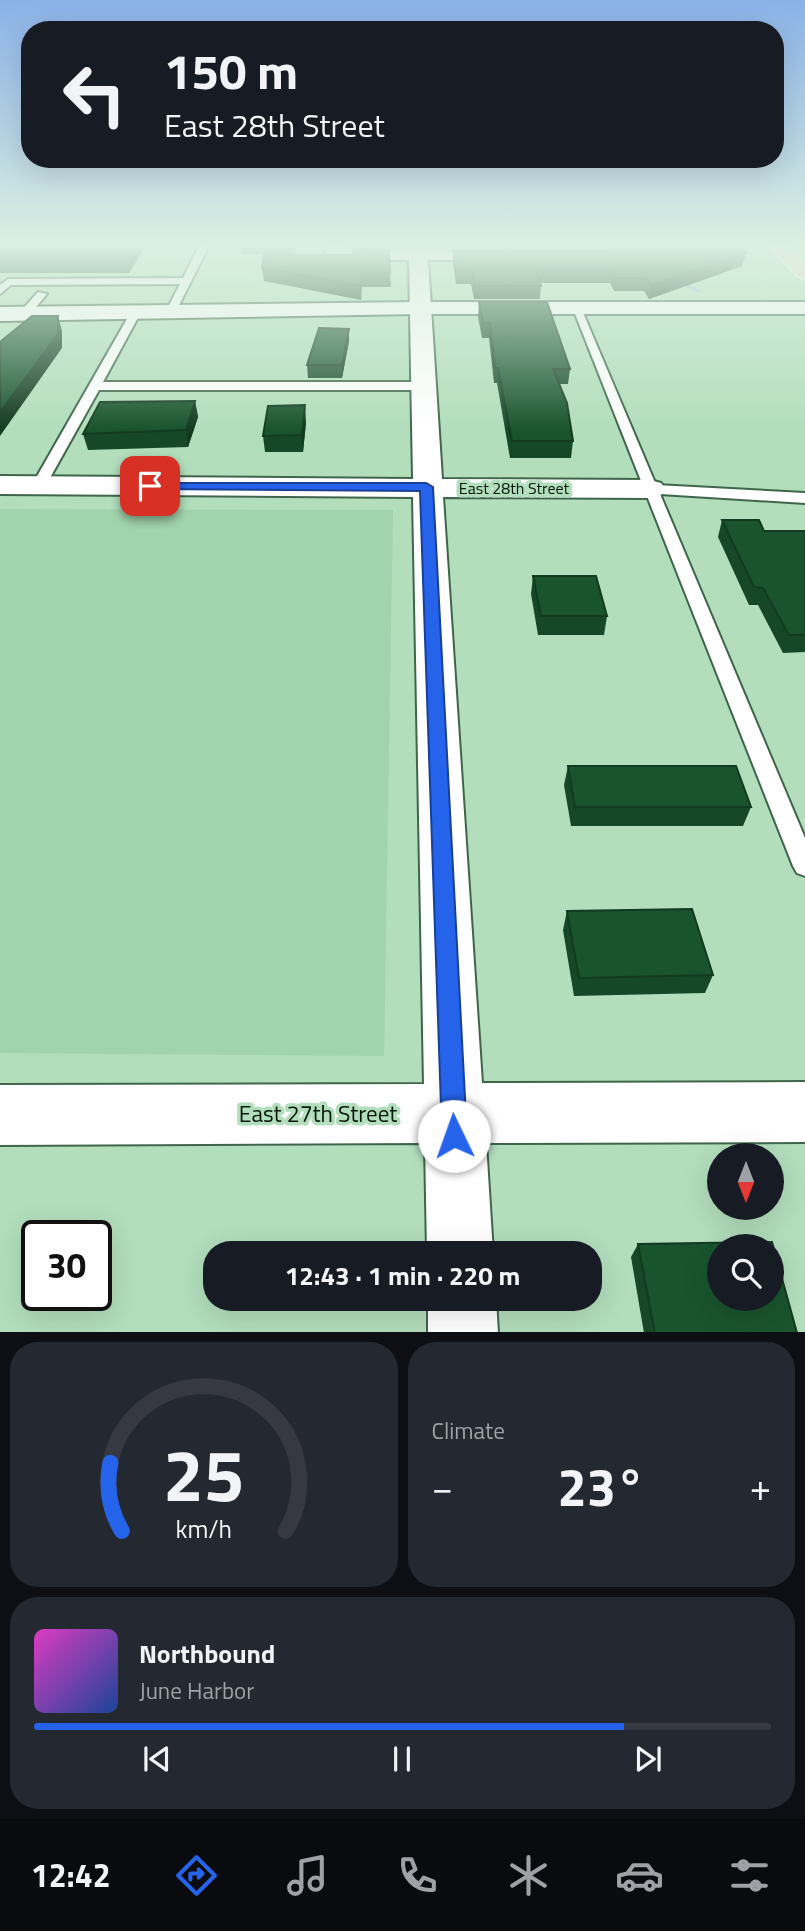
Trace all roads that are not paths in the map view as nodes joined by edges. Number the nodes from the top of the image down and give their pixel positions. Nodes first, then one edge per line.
1 (31, 306) edge
2 (174, 306) edge
3 (419, 308) junction
4 (576, 308) junction
5 (805, 308) edge
6 (172, 311) junction
7 (136, 312) junction
8 (25, 313) junction
9 (0, 314) edge
10 (94, 386) junction
11 (422, 386) junction
12 (0, 485) edge
13 (39, 485) junction
14 (426, 487) junction
15 (650, 489) junction
16 (805, 498) edge
17 (805, 866) edge
18 (453, 1112) junction
19 (805, 1112) edge
20 (0, 1115) edge
21 (459, 1241) edge
22 (462, 1311) edge
23 (463, 1332) edge

1 - 8 lane
2 - 6 lane
3 - 4 street
3 - 6 street
3 - 11 street
4 - 5 street
4 - 15 lane
6 - 7 street
7 - 8 street
7 - 10 lane
8 - 9 street
10 - 11 lane
10 - 13 lane
11 - 14 street
12 - 13 street, East 28th Street
13 - 14 street, East 28th Street
14 - 15 street, East 28th Street
14 - 18 street
15 - 16 lane
15 - 17 lane
18 - 19 street, East 27th Street
18 - 20 street, East 27th Street
18 - 21 street
22 - 23 street

